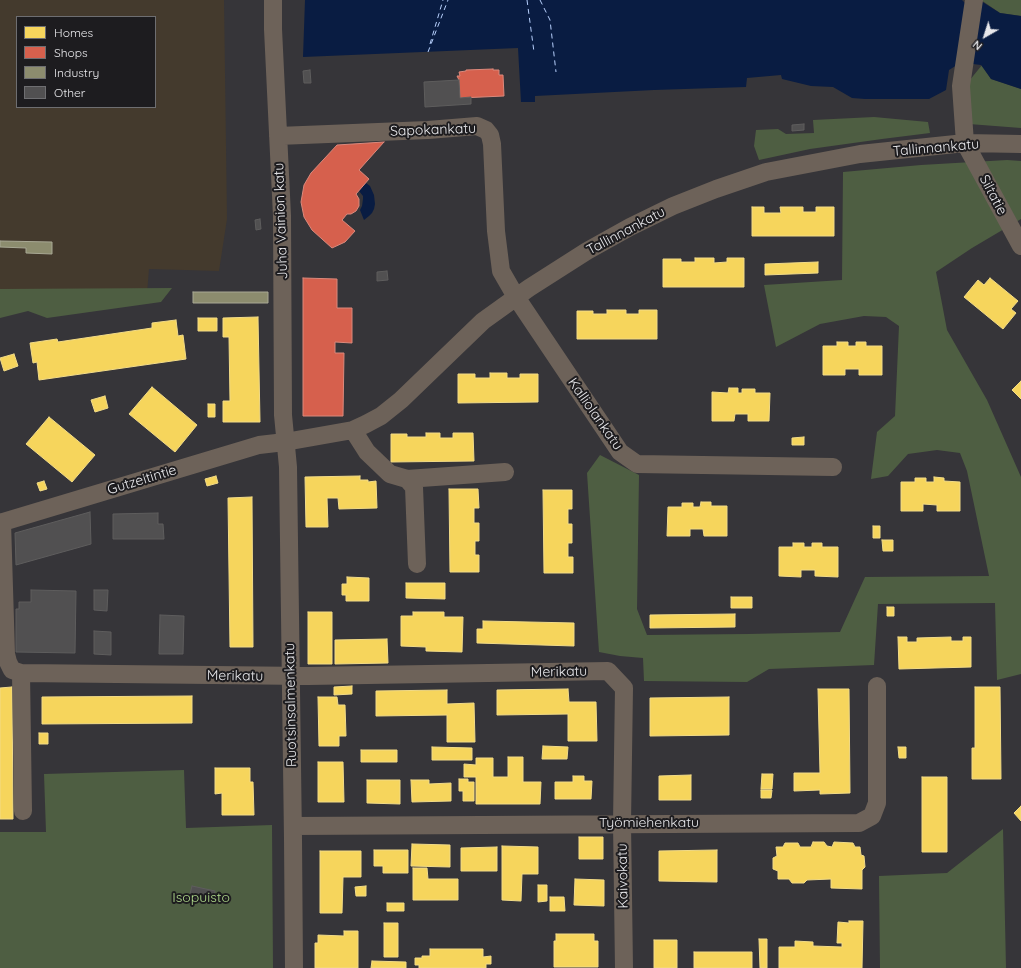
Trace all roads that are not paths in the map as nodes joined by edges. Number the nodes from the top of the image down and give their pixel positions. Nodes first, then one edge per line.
1 (273, 0) edge
2 (974, 0) edge
3 (278, 136) junction
4 (965, 143) junction
5 (1021, 144) edge
6 (1021, 246) edge
7 (516, 297) junction
8 (353, 430) junction
9 (286, 442) junction
10 (833, 467) dead end
11 (505, 472) dead end
12 (407, 479) junction
13 (1, 523) edge
14 (417, 564) dead end
15 (21, 673) junction
16 (291, 676) junction
17 (877, 686) dead end
18 (624, 688) joint
19 (23, 812) dead end
20 (622, 823) junction
21 (293, 826) junction
22 (294, 968) edge
23 (624, 968) edge

1 - 3 street, Juha Vainion katu
2 - 4 street
3 - 7 street, Sapokankatu
3 - 9 street, Juha Vainion katu
4 - 5 street, Tallinnankatu
4 - 6 street, Siltatie
4 - 7 street, Tallinnankatu
7 - 8 street, Tallinnankatu
7 - 10 street, Kalliolankatu
8 - 9 street, Tallinnankatu
8 - 12 street
9 - 13 street, Gutzeitintie
9 - 16 street, Ruotsinsalmenkatu
11 - 12 street
12 - 14 street
13 - 15 street
15 - 16 street, Merikatu
15 - 19 street
16 - 18 street, Merikatu
16 - 21 street, Ruotsinsalmenkatu
17 - 20 street, Työmiehenkatu
18 - 20 street, Kaivokatu
20 - 21 street, Työmiehenkatu
20 - 23 street, Kaivokatu
21 - 22 street, Ruotsinsalmenkatu

